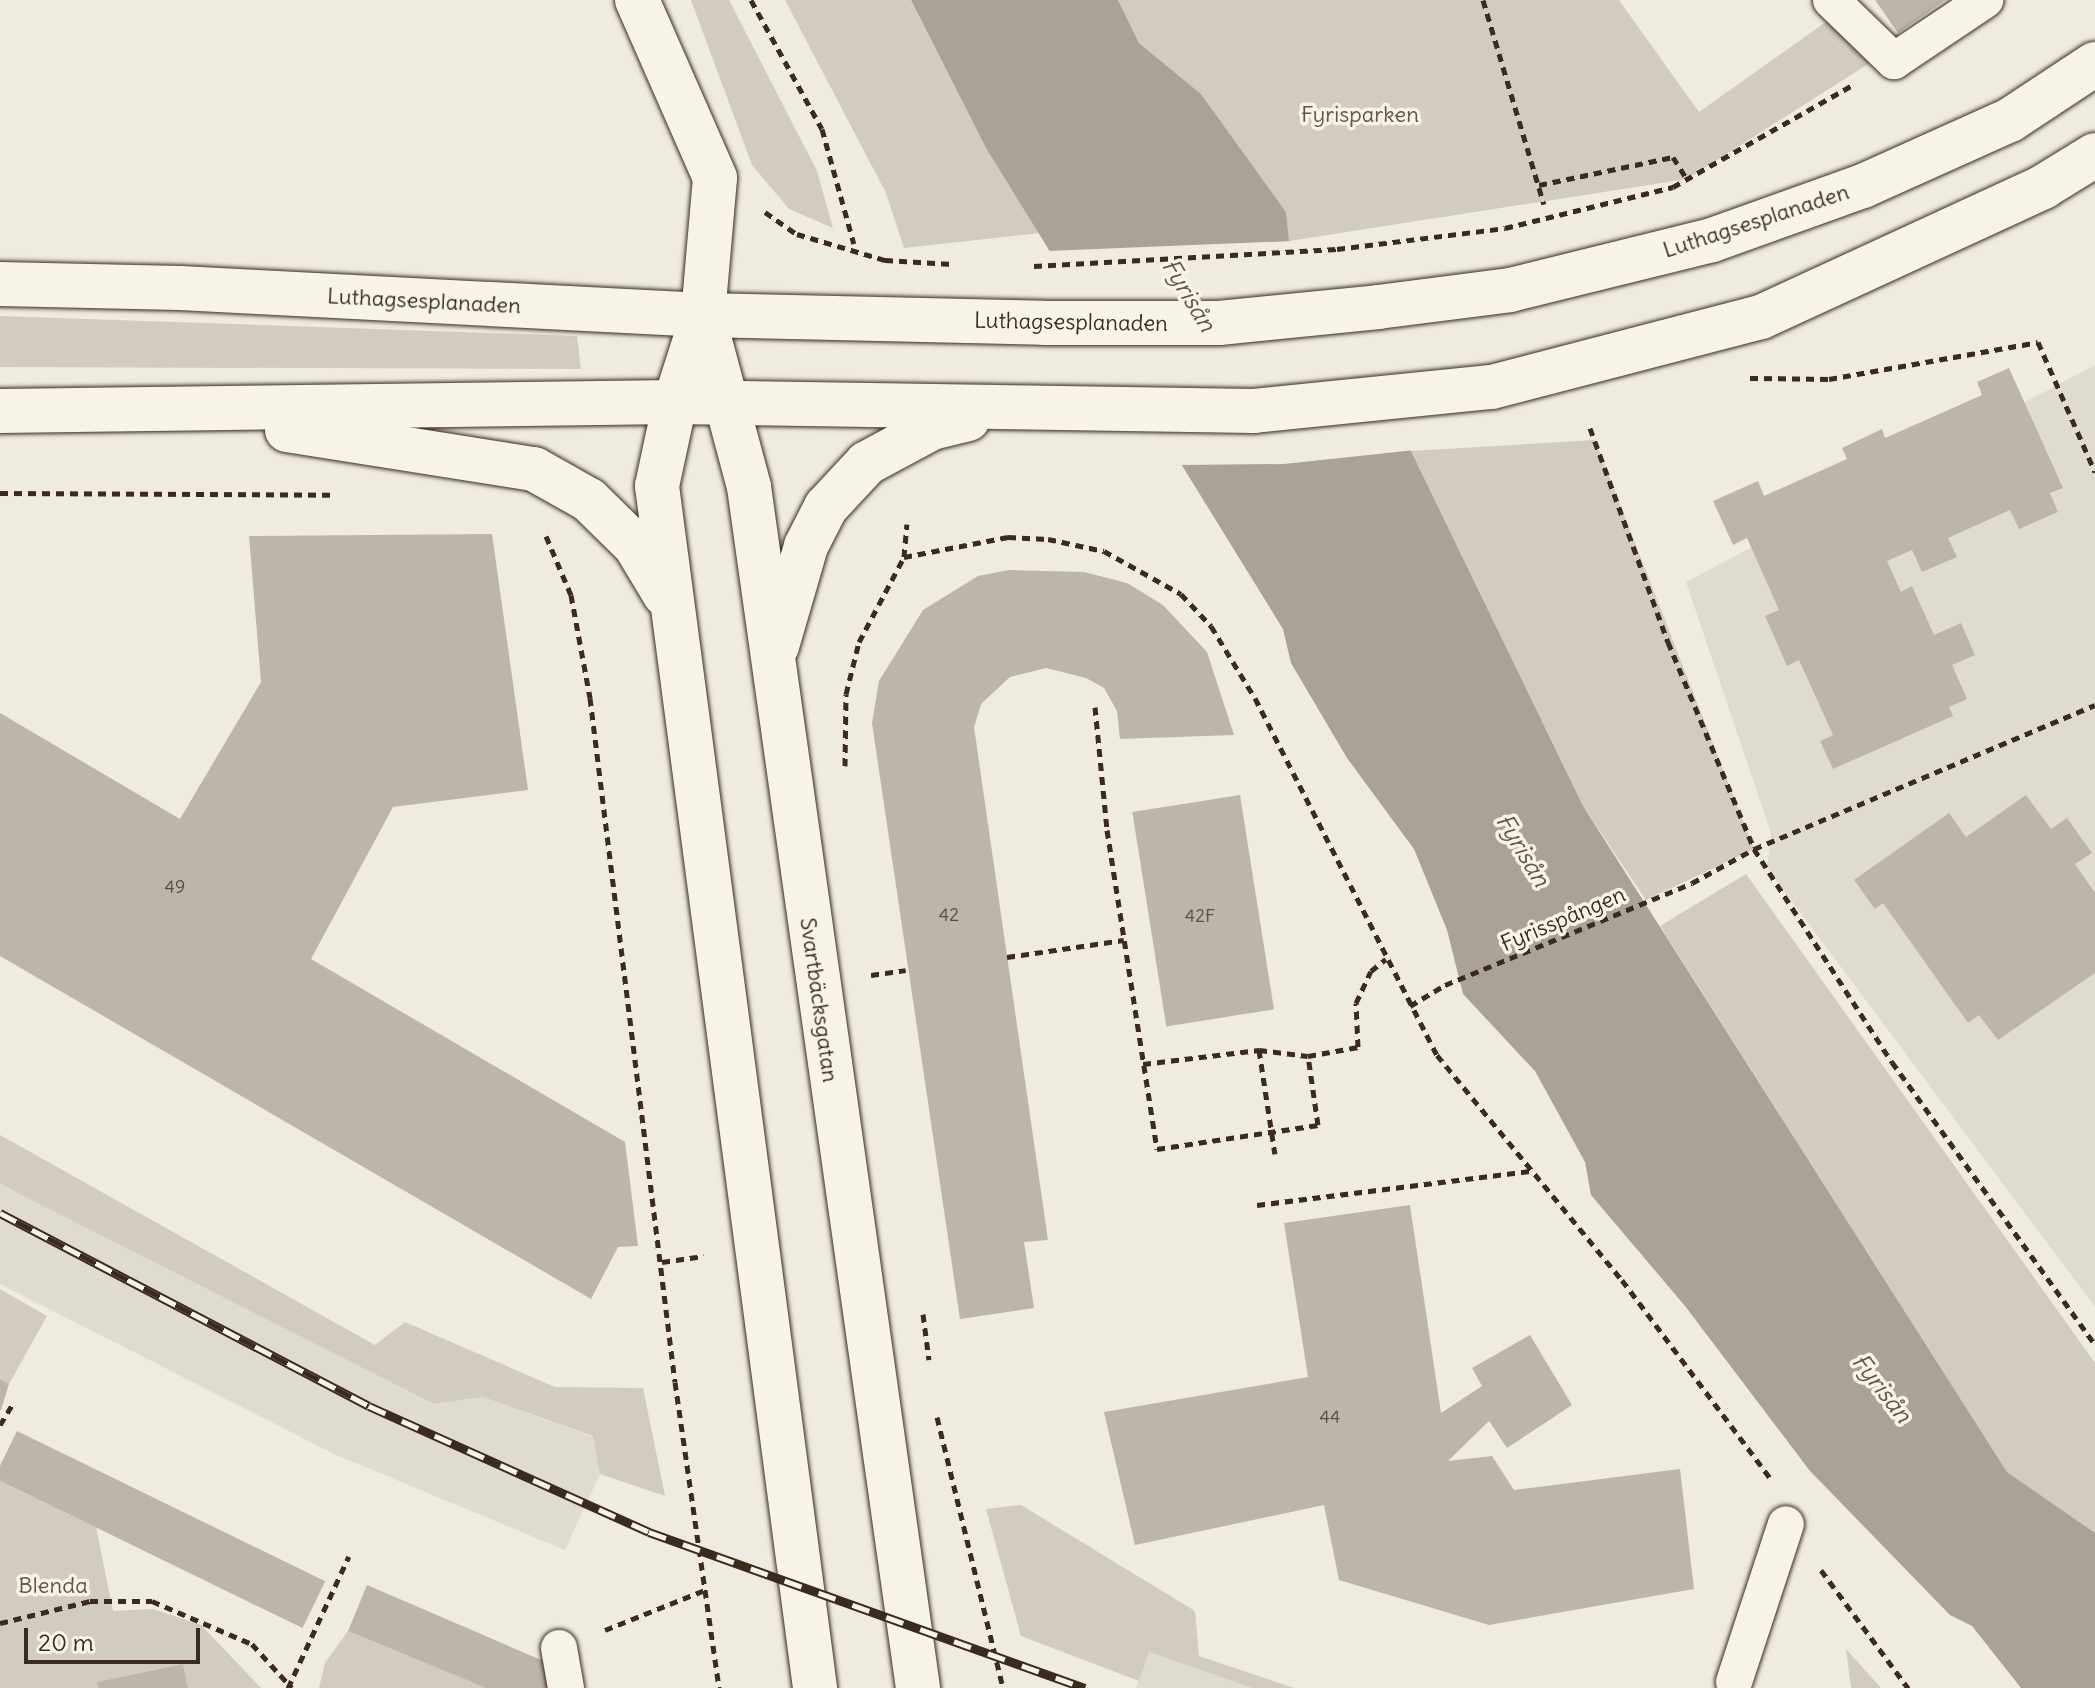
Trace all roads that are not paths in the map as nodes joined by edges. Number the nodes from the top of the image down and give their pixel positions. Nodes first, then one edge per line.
1 (637, 0) edge
2 (1831, 0) edge
3 (1985, 0) edge
4 (2095, 64) edge
5 (2095, 155) edge
6 (0, 284) edge
7 (703, 315) junction
8 (675, 402) junction
9 (730, 403) junction
10 (1003, 410) junction
11 (0, 411) edge
12 (174, 412) junction
13 (673, 608) junction
14 (772, 663) junction
15 (1786, 1524) road end
16 (559, 1648) road end
17 (1734, 1682) dead end
18 (566, 1688) edge
19 (815, 1688) edge
20 (918, 1688) edge

1 - 7 main road, Svartbäcksgatan
2 - 3 lane
4 - 7 main road, Luthagsesplanaden
5 - 10 main road
6 - 7 main road, Luthagsesplanaden
7 - 8 main road, Svartbäcksgatan
7 - 9 main road, Svartbäcksgatan
8 - 9 main road
8 - 12 main road
8 - 13 main road, Svartbäcksgatan
9 - 10 main road
9 - 14 main road, Svartbäcksgatan
10 - 14 main road
11 - 12 main road
12 - 13 main road
13 - 19 main road, Svartbäcksgatan
14 - 20 main road, Svartbäcksgatan
15 - 17 lane
16 - 18 lane

